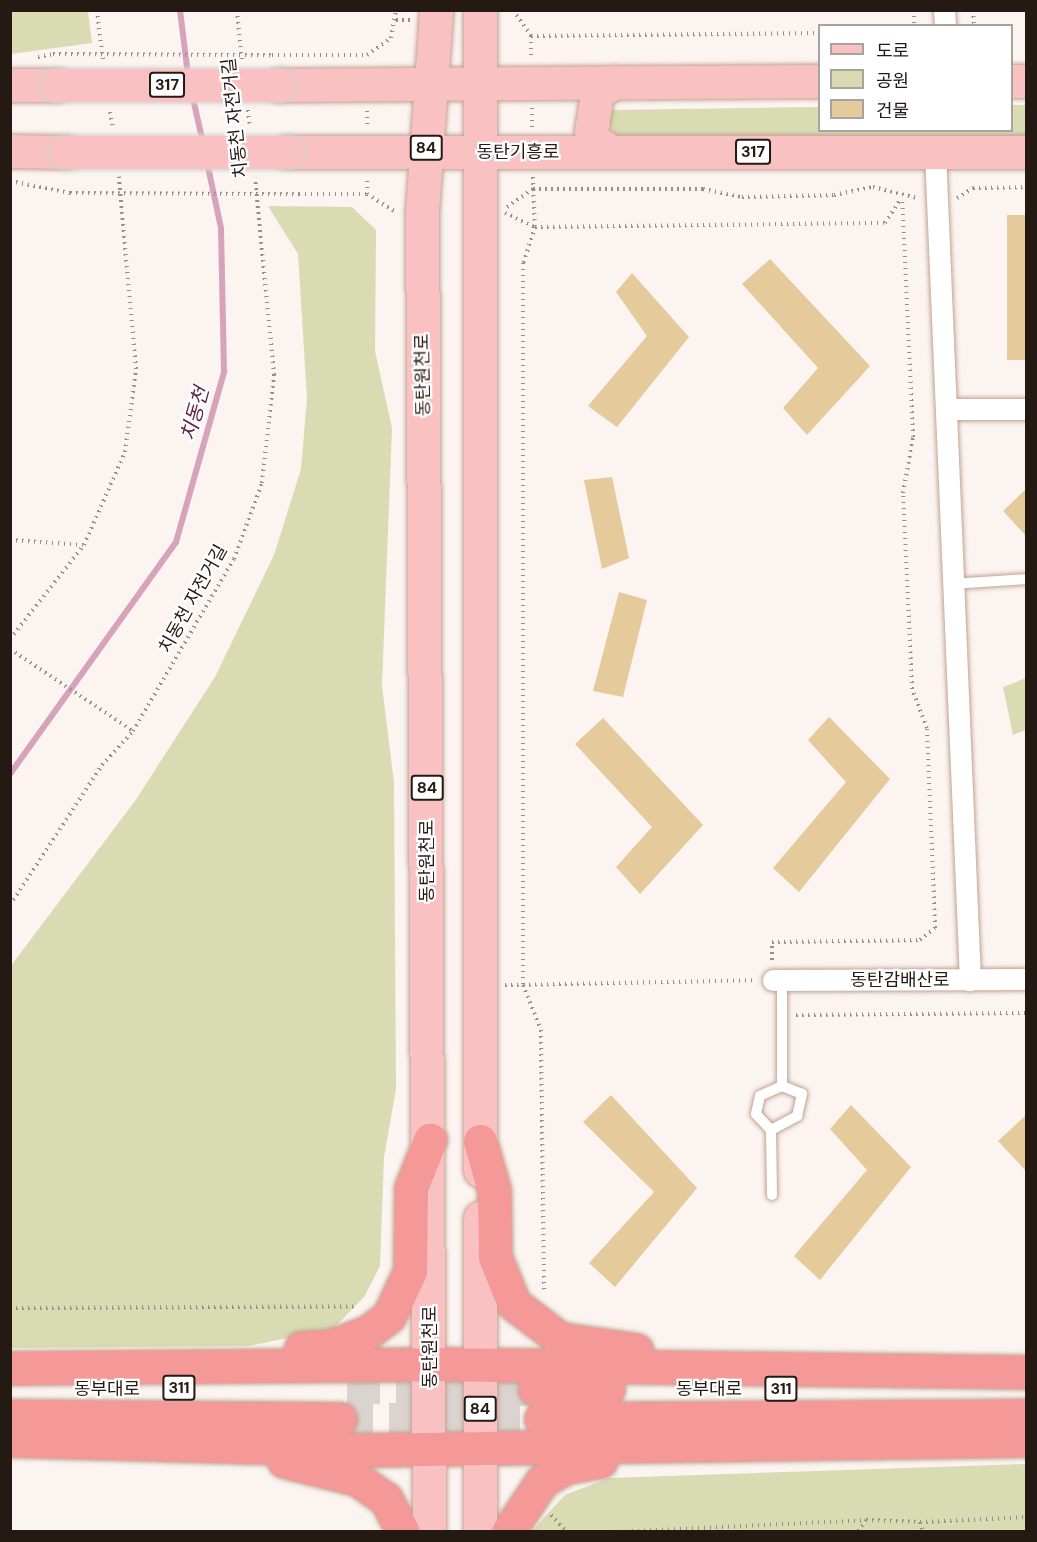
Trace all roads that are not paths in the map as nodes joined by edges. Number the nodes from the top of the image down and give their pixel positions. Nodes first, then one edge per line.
1 (436, 10) edge
2 (480, 10) edge
3 (818, 81) edge
4 (614, 82) junction
5 (431, 83) junction
6 (480, 83) junction
7 (10, 85) edge
8 (10, 151) edge
9 (426, 152) junction
10 (480, 152) junction
11 (612, 152) junction
12 (935, 152) junction
13 (1026, 152) edge
14 (945, 409) junction
15 (1026, 409) edge
16 (1026, 579) edge
17 (953, 584) junction
18 (778, 980) joint
19 (970, 980) junction
20 (1026, 980) edge
21 (782, 1086) junction
22 (771, 1130) junction
23 (430, 1140) junction
24 (480, 1141) junction
25 (772, 1195) dead end
26 (430, 1364) junction
27 (480, 1364) junction
28 (256, 1365) junction
29 (10, 1368) edge
30 (710, 1369) junction
31 (1026, 1372) edge
32 (347, 1387) tunnel mouth
33 (10, 1389) edge
34 (1026, 1389) edge
35 (10, 1416) edge
36 (1026, 1416) edge
37 (340, 1419) tunnel mouth
38 (10, 1440) edge
39 (1026, 1440) edge
40 (262, 1447) junction
41 (705, 1447) junction
42 (480, 1449) junction
43 (429, 1450) junction
44 (403, 1532) edge
45 (429, 1532) edge
46 (480, 1532) edge
47 (508, 1532) edge

1 - 5 main road, 84
2 - 6 main road, 84
3 - 4 main road, 317
4 - 6 main road, 317
4 - 11 main road
5 - 6 main road, 317
5 - 7 main road, 317, bridge
5 - 9 main road, 동탄원천로 / 84
6 - 10 main road, 84
8 - 9 main road, 동탄기흥로 / 317, bridge
9 - 10 main road, 동탄기흥로 / 317
9 - 23 main road, 동탄원천로 / 84
10 - 11 main road, 동탄기흥로 / 317
10 - 24 main road, 84
11 - 12 main road, 동탄기흥로 / 317
12 - 13 main road, 동탄기흥로 / 317
12 - 14 street
14 - 15 street
14 - 17 street
16 - 17 lane
17 - 19 street
18 - 19 street, 동탄감배산로
18 - 21 lane
19 - 20 street, 동탄감배산로
21 - 22 lane
21 - 22 lane
22 - 25 lane
23 - 26 main road, 동탄원천로 / 84
23 - 28 highway
24 - 27 main road, 84
24 - 30 highway
26 - 27 highway
26 - 28 highway
26 - 43 main road, 동탄원천로 / 84
27 - 30 highway
27 - 42 main road, 84
28 - 29 highway
30 - 31 highway
32 - 33 highway, 동부대로 / 311
34 - 36 highway, 동부대로 / 311
35 - 37 highway, 동부대로 / 311
38 - 40 highway
39 - 41 highway
40 - 43 highway
40 - 44 highway
41 - 42 highway
41 - 47 highway
42 - 43 highway
42 - 46 main road, 84
43 - 45 main road, 동탄원천로 / 84

